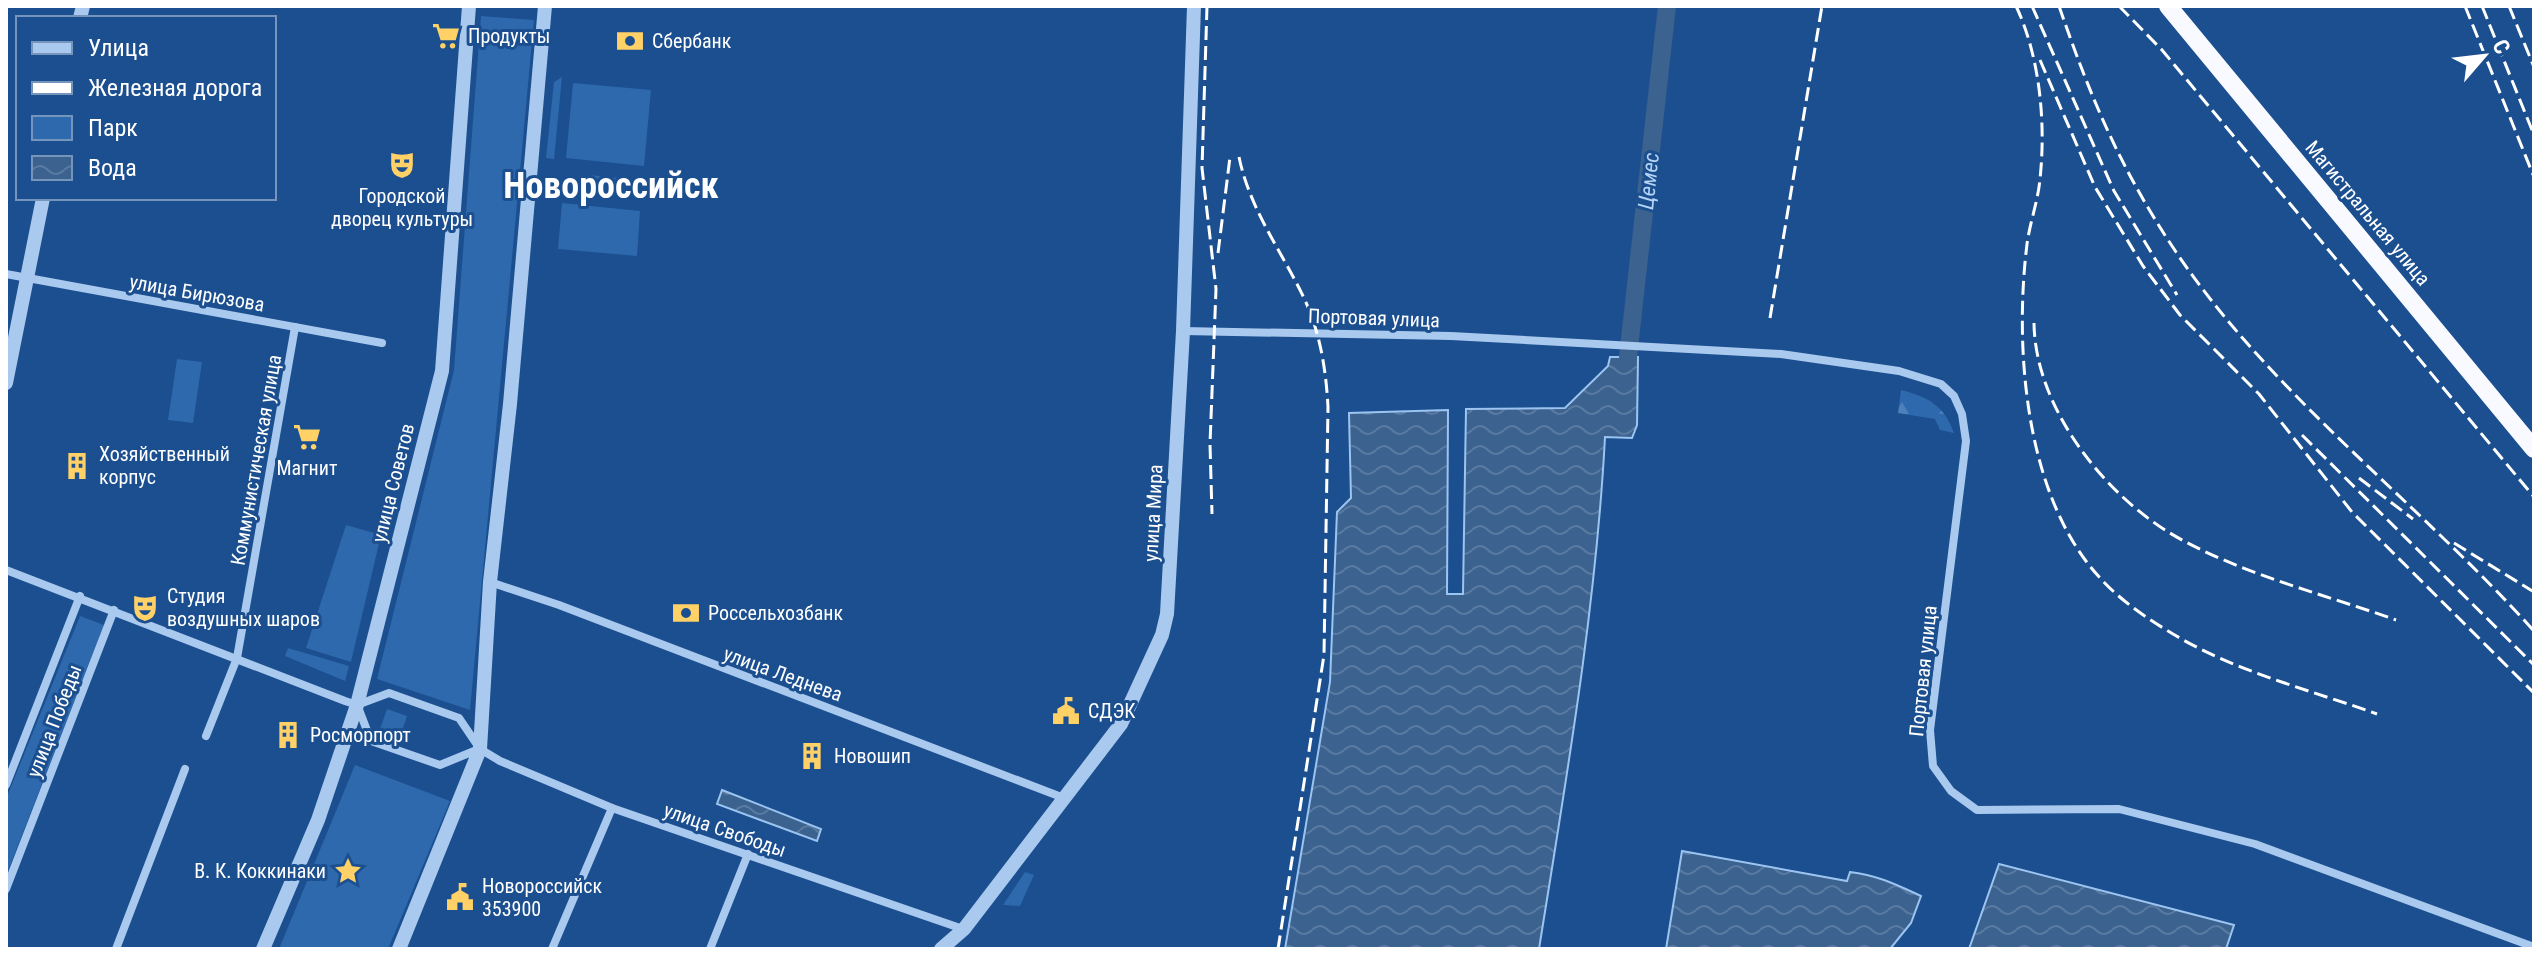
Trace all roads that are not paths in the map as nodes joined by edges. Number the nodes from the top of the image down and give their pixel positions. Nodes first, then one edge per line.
1 (469, 6) edge
2 (545, 6) edge
3 (1194, 6) edge
4 (2168, 6) edge
5 (43, 200) edge
6 (6, 274) edge
7 (25, 278) junction
8 (295, 327) junction
9 (1183, 331) junction
10 (382, 343) dead end
11 (6, 383) edge
12 (2534, 449) edge
13 (6, 570) edge
14 (490, 582) junction
15 (80, 596) junction
16 (114, 610) junction
17 (237, 658) junction
18 (357, 705) junction
19 (206, 736) dead end
20 (480, 749) junction
21 (185, 769) dead end
22 (6, 785) edge
23 (1064, 798) junction
24 (612, 808) junction
25 (748, 854) junction
26 (6, 889) edge
27 (964, 929) junction
28 (2534, 947) edge
29 (116, 949) edge
30 (263, 949) edge
31 (399, 949) edge
32 (552, 949) edge
33 (710, 949) edge
34 (941, 949) edge

1 - 18 street, улица Советов
2 - 14 street
3 - 9 street, улица Мира
4 - 12 highway, Магистральная улица
5 - 7 street
6 - 7 street, улица Бирюзова
7 - 8 street, улица Бирюзова
7 - 11 street
8 - 10 street, улица Бирюзова
8 - 17 street, Коммунистическая улица
9 - 23 street, улица Мира
9 - 28 street, Портовая улица
13 - 15 street
14 - 20 street
14 - 23 street, улица Леднева
15 - 16 street
15 - 22 street, улица Победы
16 - 17 street
16 - 26 street, улица Победы
17 - 18 street
17 - 19 street, Коммунистическая улица
18 - 20 street, улица Свободы
18 - 20 street
18 - 30 street, улица Советов
20 - 24 street, улица Свободы
20 - 31 street
21 - 29 street
23 - 27 street, улица Мира
24 - 25 street, улица Свободы
24 - 32 street
25 - 27 street, улица Свободы
25 - 33 street
27 - 34 street, улица Мира

